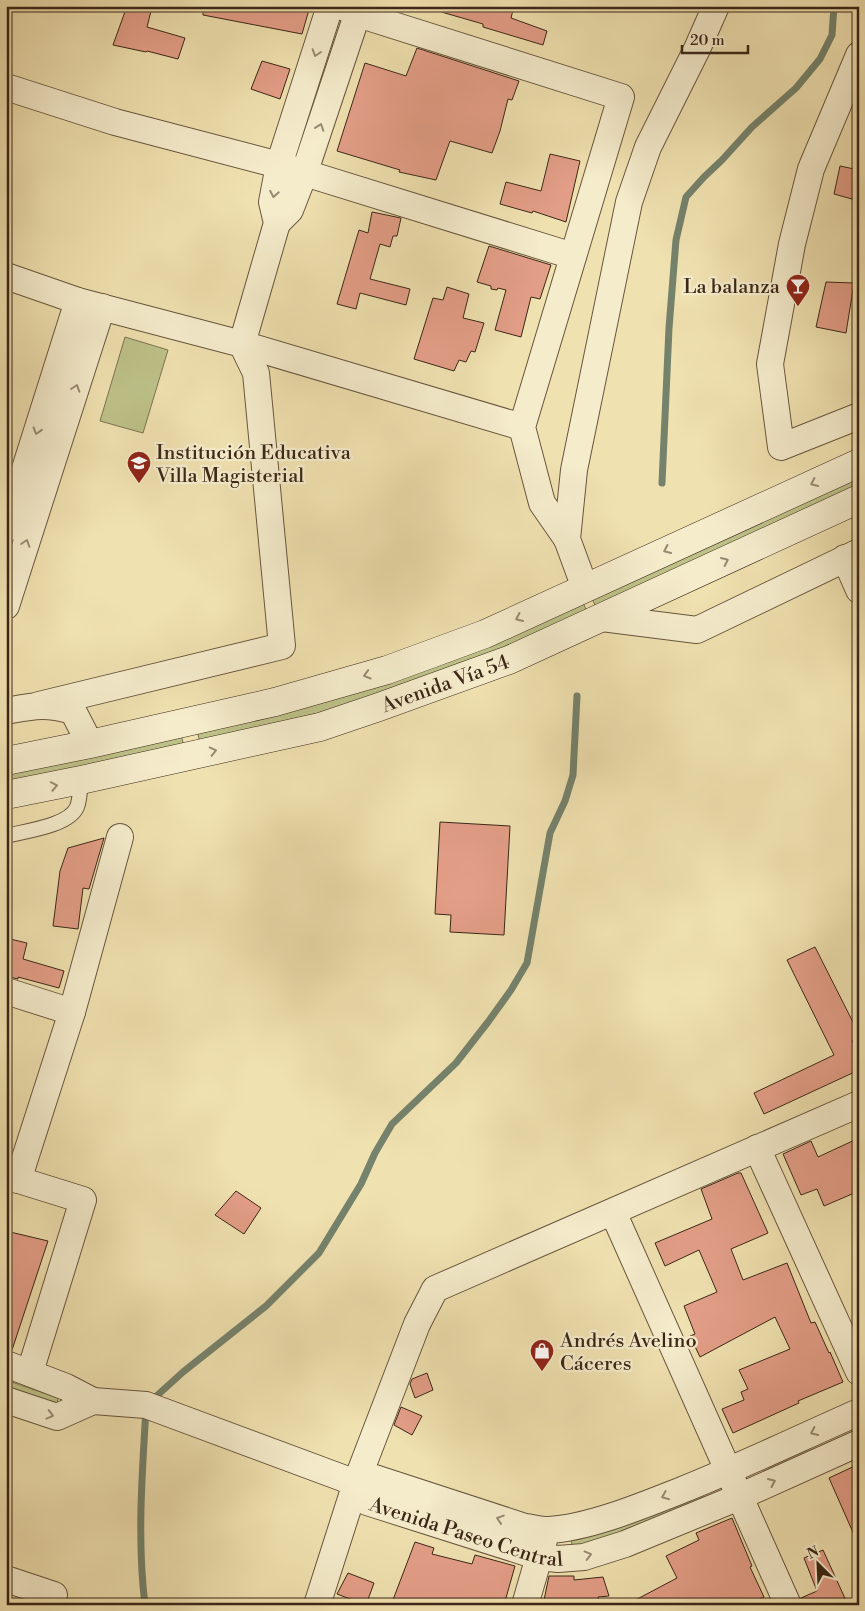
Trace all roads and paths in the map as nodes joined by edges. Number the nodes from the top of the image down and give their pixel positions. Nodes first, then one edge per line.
1 (330, 6) edge
2 (716, 6) edge
3 (353, 9) edge
4 (859, 55) edge
5 (6, 87) edge
6 (279, 166) junction
7 (304, 174) junction
8 (277, 223) junction
9 (573, 256) junction
10 (6, 276) edge
11 (90, 304) junction
12 (242, 344) junction
13 (859, 416) edge
14 (522, 427) junction
15 (859, 463) edge
16 (859, 499) edge
17 (6, 530) edge
18 (568, 539) junction
19 (852, 555) edge
20 (585, 588) junction
21 (859, 590) edge
22 (6, 606) edge
23 (602, 618) junction
24 (39, 705) junction
25 (6, 711) edge
26 (90, 744) junction
27 (6, 761) edge
28 (81, 780) junction
29 (6, 795) edge
30 (6, 836) edge
31 (120, 837) dead end
32 (6, 991) edge
33 (72, 1012) junction
34 (859, 1104) edge
35 (757, 1148) junction
36 (12, 1178) edge
37 (613, 1212) junction
38 (18, 1368) edge
39 (859, 1372) edge
40 (6, 1400) edge
41 (93, 1401) junction
42 (859, 1412) edge
43 (859, 1443) edge
44 (727, 1472) junction
45 (356, 1483) junction
46 (739, 1497) junction
47 (547, 1530) junction
48 (540, 1557) junction
49 (6, 1579) edge
50 (54, 1594) dead end
51 (317, 1605) edge
52 (525, 1605) edge
53 (788, 1605) edge

1 -> 6 street
2 - 18 street
7 -> 3 street
3 - 9 street
4 - 13 street
5 - 6 street
6 - 7 street
6 -> 8 street
7 - 8 street
7 - 9 street
8 - 12 street
9 - 14 street
10 - 11 street
11 - 12 street
11 -> 17 street
22 -> 11 street
12 - 14 street
12 - 24 street
14 - 18 street
15 -> 20 main road, Avenida Vía 54
23 -> 16 main road, Avenida Vía 54
18 - 20 street
19 - 21 street
19 - 23 street
20 -> 26 main road, Avenida Vía 54
28 -> 23 main road, Avenida Vía 54
24 - 25 street
24 - 26 street
26 - 27 main road, Avenida Vía 54
29 -> 28 main road, Avenida Vía 54
28 - 30 lane
31 - 33 street
32 - 33 street
33 - 36 street
34 - 35 street
35 - 37 street
35 - 39 street
36 - 38 street
37 - 44 street
37 - 45 street
38 - 41 street
40 -> 41 street
41 - 45 street
42 -> 44 street, Avenida Paseo Central
46 -> 43 street, Avenida Paseo Central
44 - 46 street
44 -> 47 street, Avenida Paseo Central
47 -> 45 street, Avenida Paseo Central
45 - 48 street, Avenida Paseo Central
45 - 51 street
48 -> 46 street, Avenida Paseo Central
46 - 53 street
47 - 48 street
48 - 52 street
49 - 50 street

